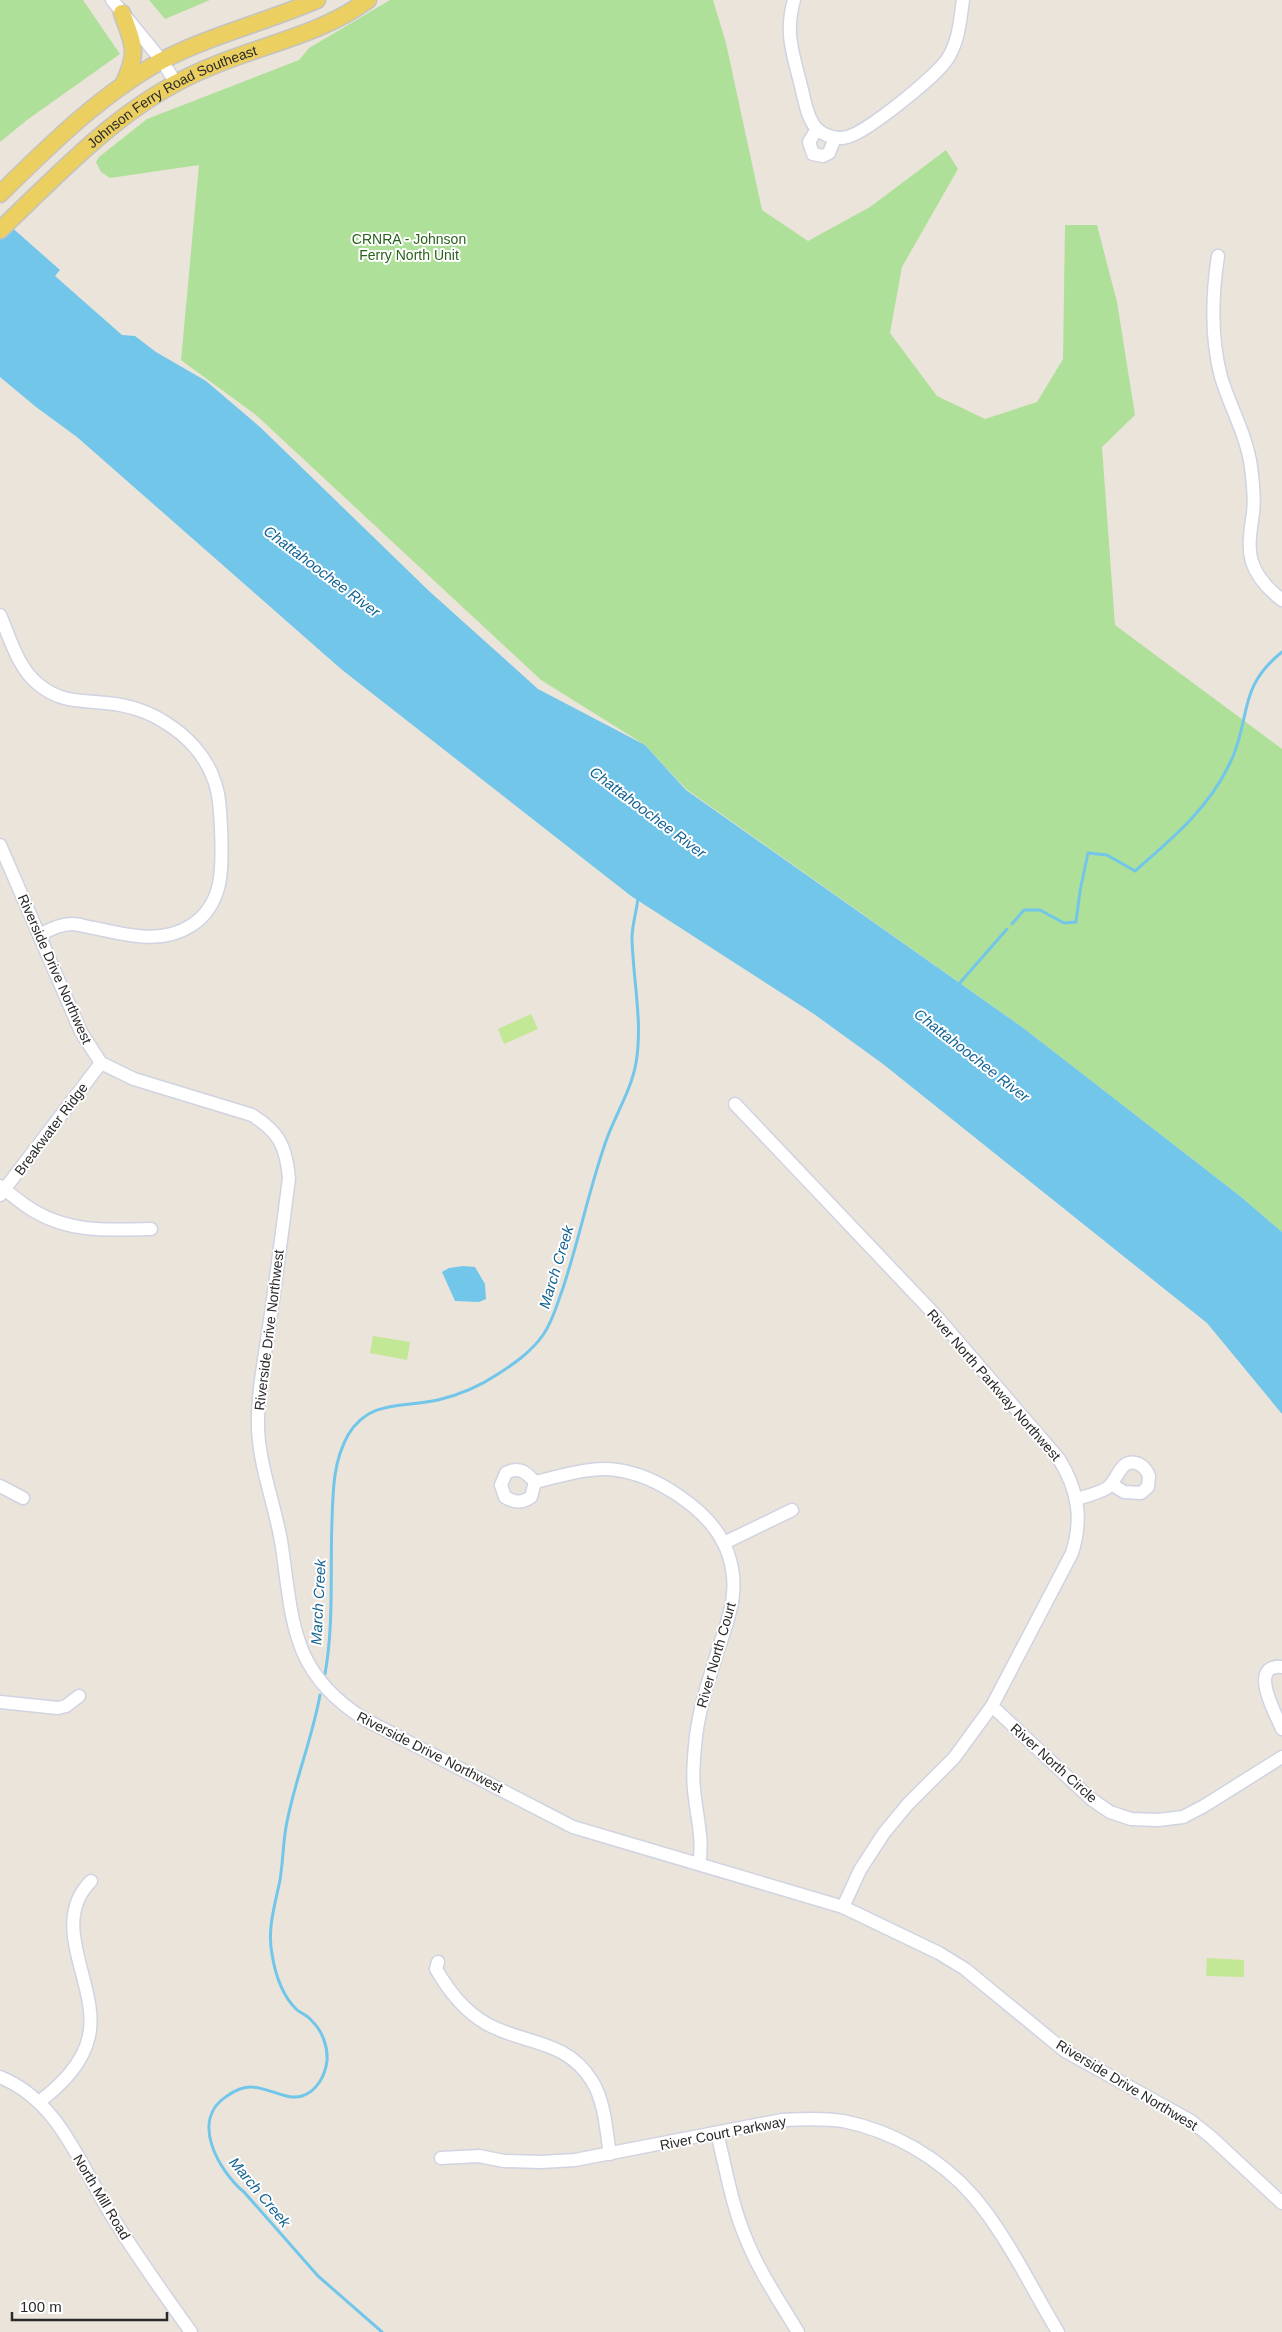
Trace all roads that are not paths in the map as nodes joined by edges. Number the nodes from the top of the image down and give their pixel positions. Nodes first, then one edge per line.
1 (317, 0) edge
2 (368, 0) edge
3 (794, 0) edge
4 (963, 0) edge
5 (117, 6) edge
6 (162, 61) junction
7 (176, 83) junction
8 (123, 85) junction
9 (816, 128) junction
10 (835, 138) junction
11 (4, 190) edge
12 (0, 230) edge
13 (1218, 256) dead end
14 (1282, 600) edge
15 (0, 615) edge
16 (0, 845) edge
17 (40, 935) junction
18 (101, 1063) junction
19 (735, 1104) dead end
20 (2, 1190) edge
21 (151, 1229) dead end
22 (535, 1482) dead end
23 (1112, 1484) dead end
24 (0, 1486) edge
25 (24, 1498) dead end
26 (1077, 1499) junction
27 (792, 1510) dead end
28 (724, 1543) junction
29 (1282, 1667) edge
30 (79, 1696) dead end
31 (0, 1702) edge
32 (992, 1706) junction
33 (1282, 1729) edge
34 (1282, 1757) edge
35 (699, 1864) junction
36 (91, 1881) dead end
37 (844, 1907) junction
38 (438, 1962) dead end
39 (0, 2077) edge
40 (39, 2102) junction
41 (717, 2133) junction
42 (610, 2154) junction
43 (441, 2158) dead end
44 (1282, 2203) edge
45 (191, 2332) edge
46 (798, 2332) edge
47 (1058, 2332) edge

1 - 6 main road, Johnson Ferry Road Southeast
2 - 7 main road, Johnson Ferry Road Southeast
3 - 9 street
4 - 10 street
5 - 6 street
5 - 8 main road
6 - 7 street
6 - 8 main road, Johnson Ferry Road Southeast
7 - 12 main road, Johnson Ferry Road Southeast
8 - 11 main road, Johnson Ferry Road Southeast
9 - 10 street
9 - 10 street
13 - 14 street
15 - 17 street
16 - 17 street, Riverside Drive Northwest
17 - 18 street, Riverside Drive Northwest
18 - 20 street, Breakwater Ridge
18 - 35 street, Riverside Drive Northwest
19 - 26 street, River North Parkway Northwest
20 - 21 street
22 - 28 street, River North Court
23 - 26 street
24 - 25 street
26 - 32 street, River North Parkway Northwest
27 - 28 street
28 - 35 street, River North Court
29 - 33 street
30 - 31 street
32 - 34 street, River North Circle
32 - 37 street, River North Parkway Northwest
35 - 37 street, Riverside Drive Northwest
36 - 40 street
37 - 44 street, Riverside Drive Northwest
38 - 42 street
39 - 40 street, North Mill Road
40 - 45 street, North Mill Road
41 - 42 street, River Court Parkway
41 - 46 street
41 - 47 street, River Court Parkway
42 - 43 street, River Court Parkway

